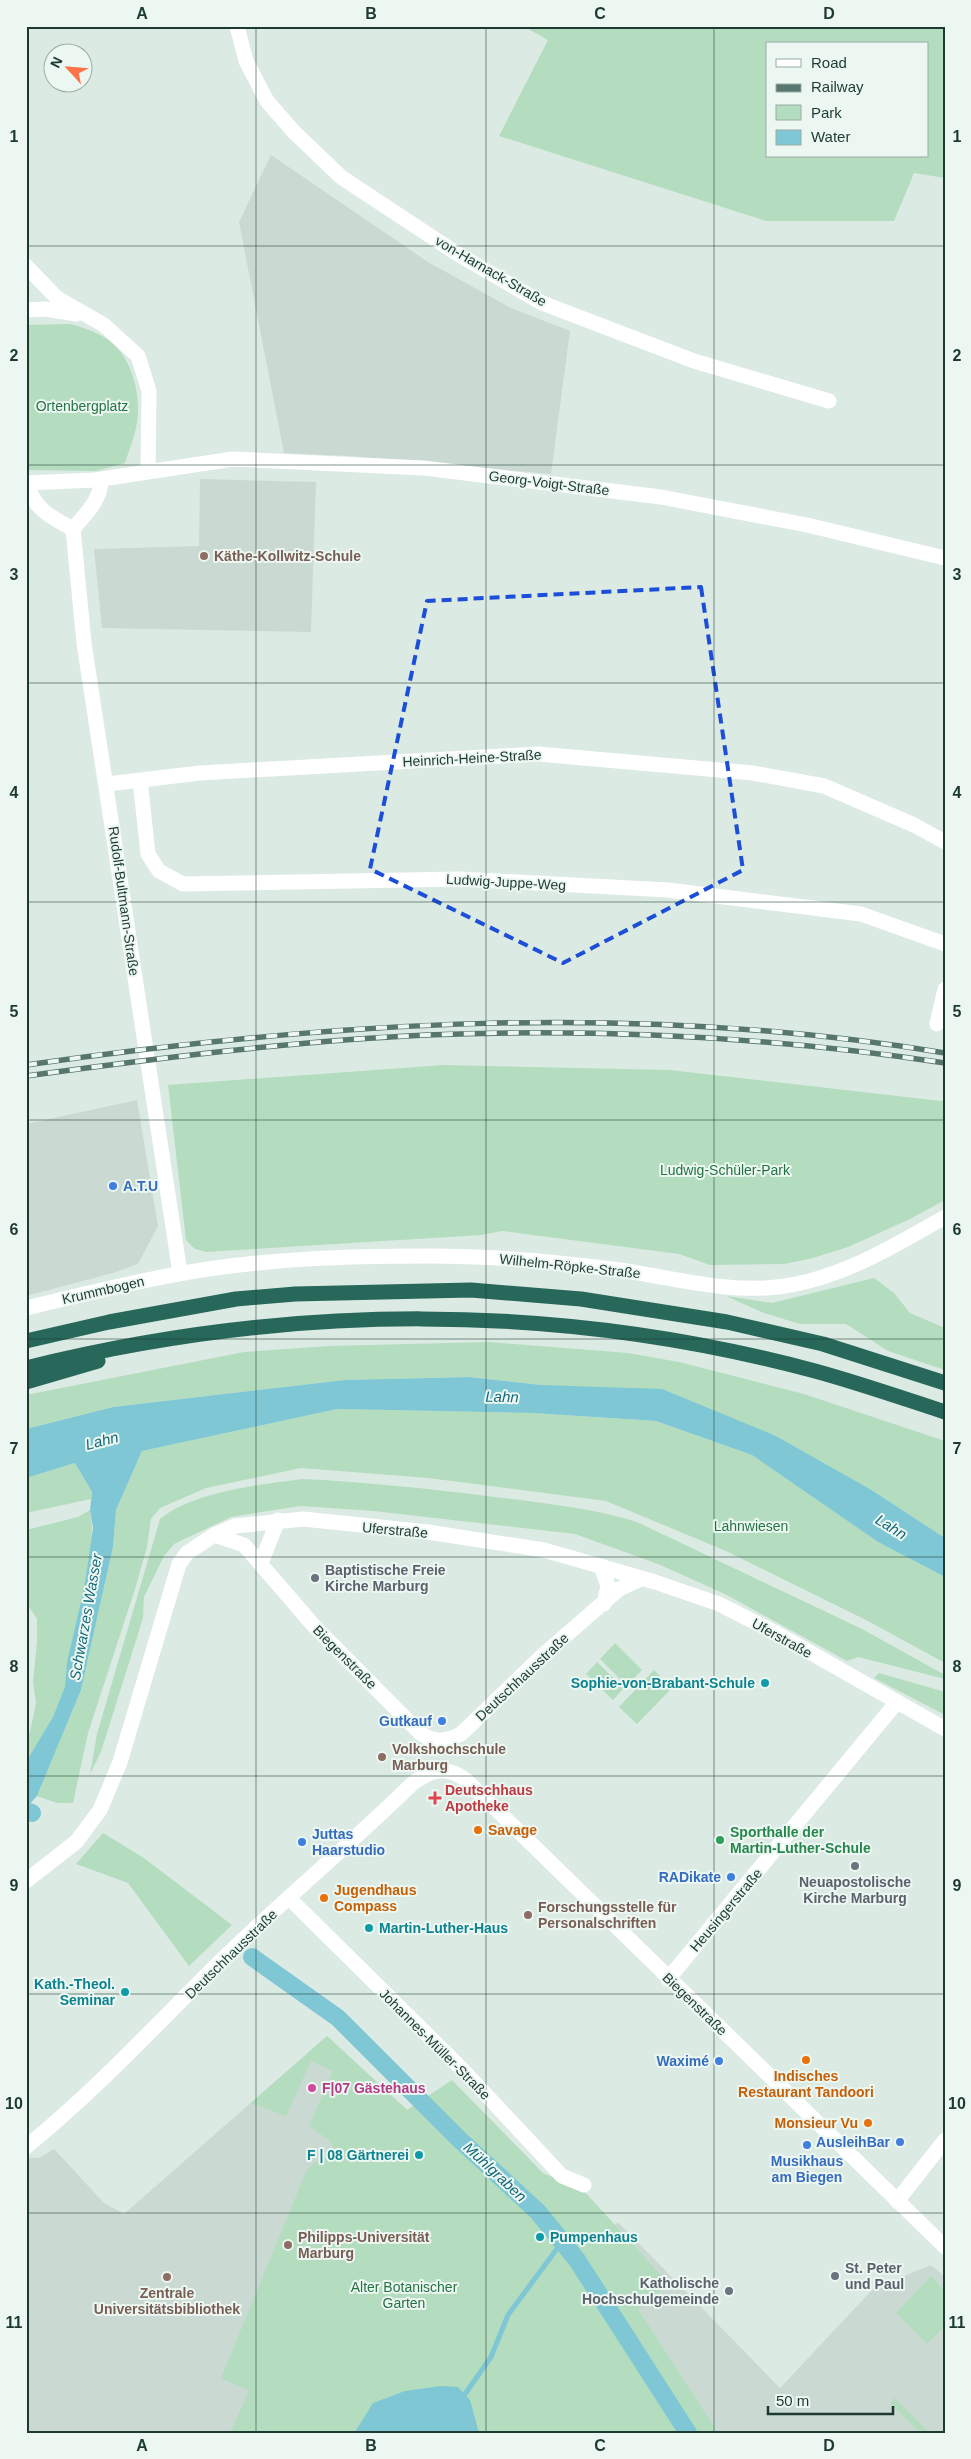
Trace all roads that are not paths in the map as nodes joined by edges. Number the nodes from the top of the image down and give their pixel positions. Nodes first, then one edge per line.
1 (237, 26) edge
2 (26, 266) edge
3 (26, 310) edge
4 (83, 315) junction
5 (829, 400) dead end
6 (148, 472) junction
7 (101, 479) junction
8 (27, 483) edge
9 (73, 529) junction
10 (945, 558) edge
11 (140, 780) junction
12 (106, 784) junction
13 (945, 842) edge
14 (945, 944) edge
15 (945, 989) edge
16 (937, 1024) dead end
17 (945, 1217) edge
18 (180, 1274) junction
19 (26, 1308) edge
20 (178, 1337) junction
21 (26, 1341) edge
22 (26, 1368) edge
23 (26, 1382) edge
24 (945, 1383) edge
25 (945, 1412) edge
26 (278, 1520) junction
27 (214, 1535) junction
28 (261, 1563) junction
29 (601, 1566) junction
30 (641, 1579) junction
31 (604, 1604) junction
32 (897, 1702) junction
33 (945, 1729) edge
34 (436, 1740) joint
35 (440, 1770) joint
36 (26, 1881) edge
37 (289, 1898) junction
38 (668, 1978) junction
39 (945, 2140) edge
40 (26, 2147) edge
41 (584, 2185) dead end
42 (897, 2202) junction
43 (945, 2247) edge

1 - 5 street, von-Harnack-Straße
2 - 4 street
3 - 4 street
4 - 6 street
6 - 7 street
6 - 10 street, Georg-Voigt-Straße
7 - 8 street
7 - 9 street
8 - 9 street
9 - 12 street, Rudolf-Bultmann-Straße
11 - 12 street, Heinrich-Heine-Straße
11 - 13 street, Heinrich-Heine-Straße
11 - 14 street, Ludwig-Juppe-Weg
12 - 18 street, Rudolf-Bultmann-Straße
15 - 16 street
17 - 18 street, Wilhelm-Röpke-Straße
18 - 19 street, Krummbogen
20 - 22 highway
20 - 23 highway
20 - 25 highway
21 - 24 highway
26 - 27 street, Uferstraße
26 - 28 street
26 - 29 street, Uferstraße
27 - 28 street, Biegenstraße
27 - 36 street, Uferstraße
28 - 34 street, Biegenstraße
29 - 30 street, Uferstraße
29 - 31 street
30 - 31 street, Deutschhausstraße
30 - 32 street, Uferstraße
31 - 34 street, Deutschhausstraße
32 - 33 street, Uferstraße
32 - 38 street, Heusingerstraße
35 - 37 street, Deutschhausstraße
35 - 38 street, Biegenstraße
37 - 40 street, Deutschhausstraße
37 - 41 street, Johannes-Müller-Straße
38 - 42 street, Biegenstraße
39 - 42 street
42 - 43 street, Biegenstraße

